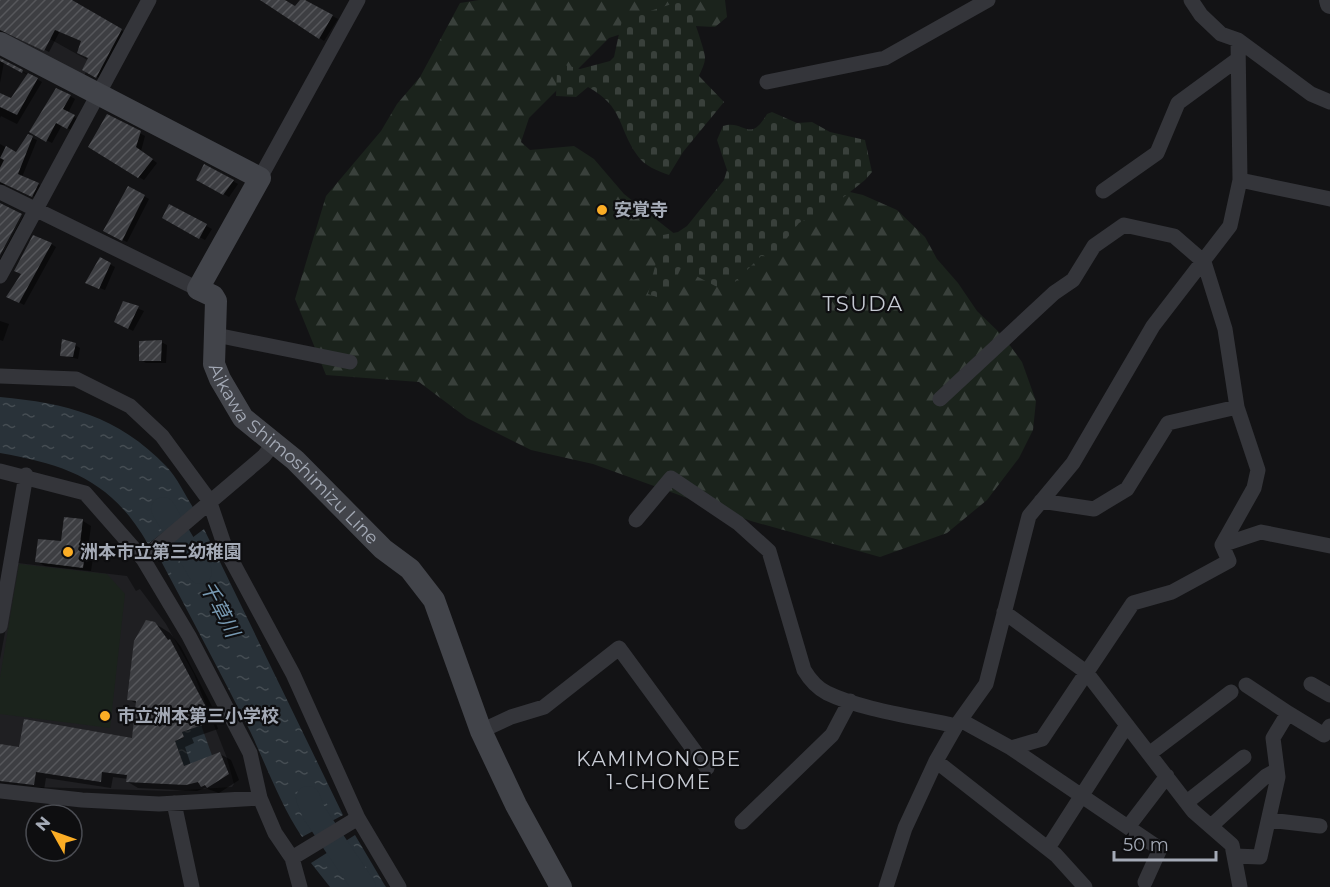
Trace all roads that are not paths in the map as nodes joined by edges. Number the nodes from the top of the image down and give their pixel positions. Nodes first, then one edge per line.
1 (149, 0) edge
2 (358, 0) edge
3 (988, 0) edge
4 (1191, 0) edge
5 (1238, 40) junction
6 (0, 43) edge
7 (1238, 59) junction
8 (767, 82) dead end
9 (98, 94) junction
10 (1330, 102) edge
11 (260, 178) junction
12 (1240, 180) junction
13 (1103, 191) dead end
14 (0, 192) edge
15 (1330, 199) edge
16 (35, 210) junction
17 (1204, 262) junction
18 (0, 276) edge
19 (198, 289) junction
20 (216, 335) junction
21 (350, 362) dead end
22 (0, 376) edge
23 (940, 399) dead end
24 (1237, 407) junction
25 (274, 443) junction
26 (0, 471) edge
27 (26, 475) junction
28 (209, 500) junction
29 (1041, 501) junction
30 (636, 520) dead end
31 (1222, 545) junction
32 (1330, 546) edge
33 (143, 560) junction
34 (1004, 612) junction
35 (0, 626) edge
36 (1086, 672) junction
37 (1311, 684) dead end
38 (1246, 685) dead end
39 (1231, 692) dead end
40 (1330, 695) edge
41 (850, 701) junction
42 (1287, 713) junction
43 (959, 723) junction
44 (1127, 725) junction
45 (481, 731) junction
46 (1328, 733) edge
47 (1011, 748) junction
48 (1149, 754) junction
49 (1244, 757) dead end
50 (936, 761) junction
51 (707, 768) dead end
52 (1277, 771) junction
53 (1167, 776) junction
54 (0, 790) edge
55 (1082, 796) junction
56 (260, 798) junction
57 (1187, 802) junction
58 (174, 803) junction
59 (358, 818) junction
60 (1269, 820) junction
61 (742, 822) dead end
62 (1211, 826) junction
63 (1320, 826) dead end
64 (1128, 827) junction
65 (1048, 848) junction
66 (1235, 856) junction
67 (292, 858) junction
68 (1145, 882) dead end
69 (564, 886) edge
70 (192, 887) edge
71 (300, 887) edge
72 (399, 887) edge
73 (885, 887) edge
74 (1085, 887) edge
75 (1240, 887) edge

1 - 9 street
2 - 11 street
3 - 8 street
4 - 5 street
5 - 7 street
5 - 10 street
6 - 9 main road
7 - 12 street
7 - 13 street
9 - 11 main road
9 - 16 street
11 - 19 main road
12 - 15 street
12 - 17 street
14 - 16 street
16 - 18 street
16 - 19 street
17 - 23 street
17 - 24 street
17 - 29 street
19 - 20 main road, Aikawa Shimoshimizu Line
20 - 21 street
20 - 25 main road, Aikawa Shimoshimizu Line
22 - 28 street
24 - 29 street
24 - 31 street
25 - 28 street
25 - 45 main road, Aikawa Shimoshimizu Line
26 - 27 street
27 - 33 street
27 - 35 street
28 - 33 street
28 - 59 street
29 - 34 street
30 - 41 street
31 - 32 street
31 - 36 street
33 - 56 street
34 - 36 street
34 - 43 street
36 - 44 street
36 - 47 street
37 - 40 street
38 - 42 street
39 - 48 street
41 - 43 street
41 - 61 street
42 - 46 street
42 - 52 street
43 - 47 street
43 - 50 street
44 - 48 street
44 - 55 street
45 - 51 street
45 - 69 main road, Aikawa Shimoshimizu Line
47 - 55 street
48 - 53 street
49 - 57 street
50 - 65 street
50 - 73 street
52 - 60 street
52 - 62 street
53 - 57 street
53 - 64 street
54 - 58 street
55 - 64 street
55 - 65 street
56 - 58 street
56 - 67 street
57 - 62 street
58 - 70 street
59 - 67 street
59 - 72 street
60 - 63 street
60 - 66 street
62 - 66 street
64 - 68 street
65 - 74 street
66 - 75 street
67 - 71 street

